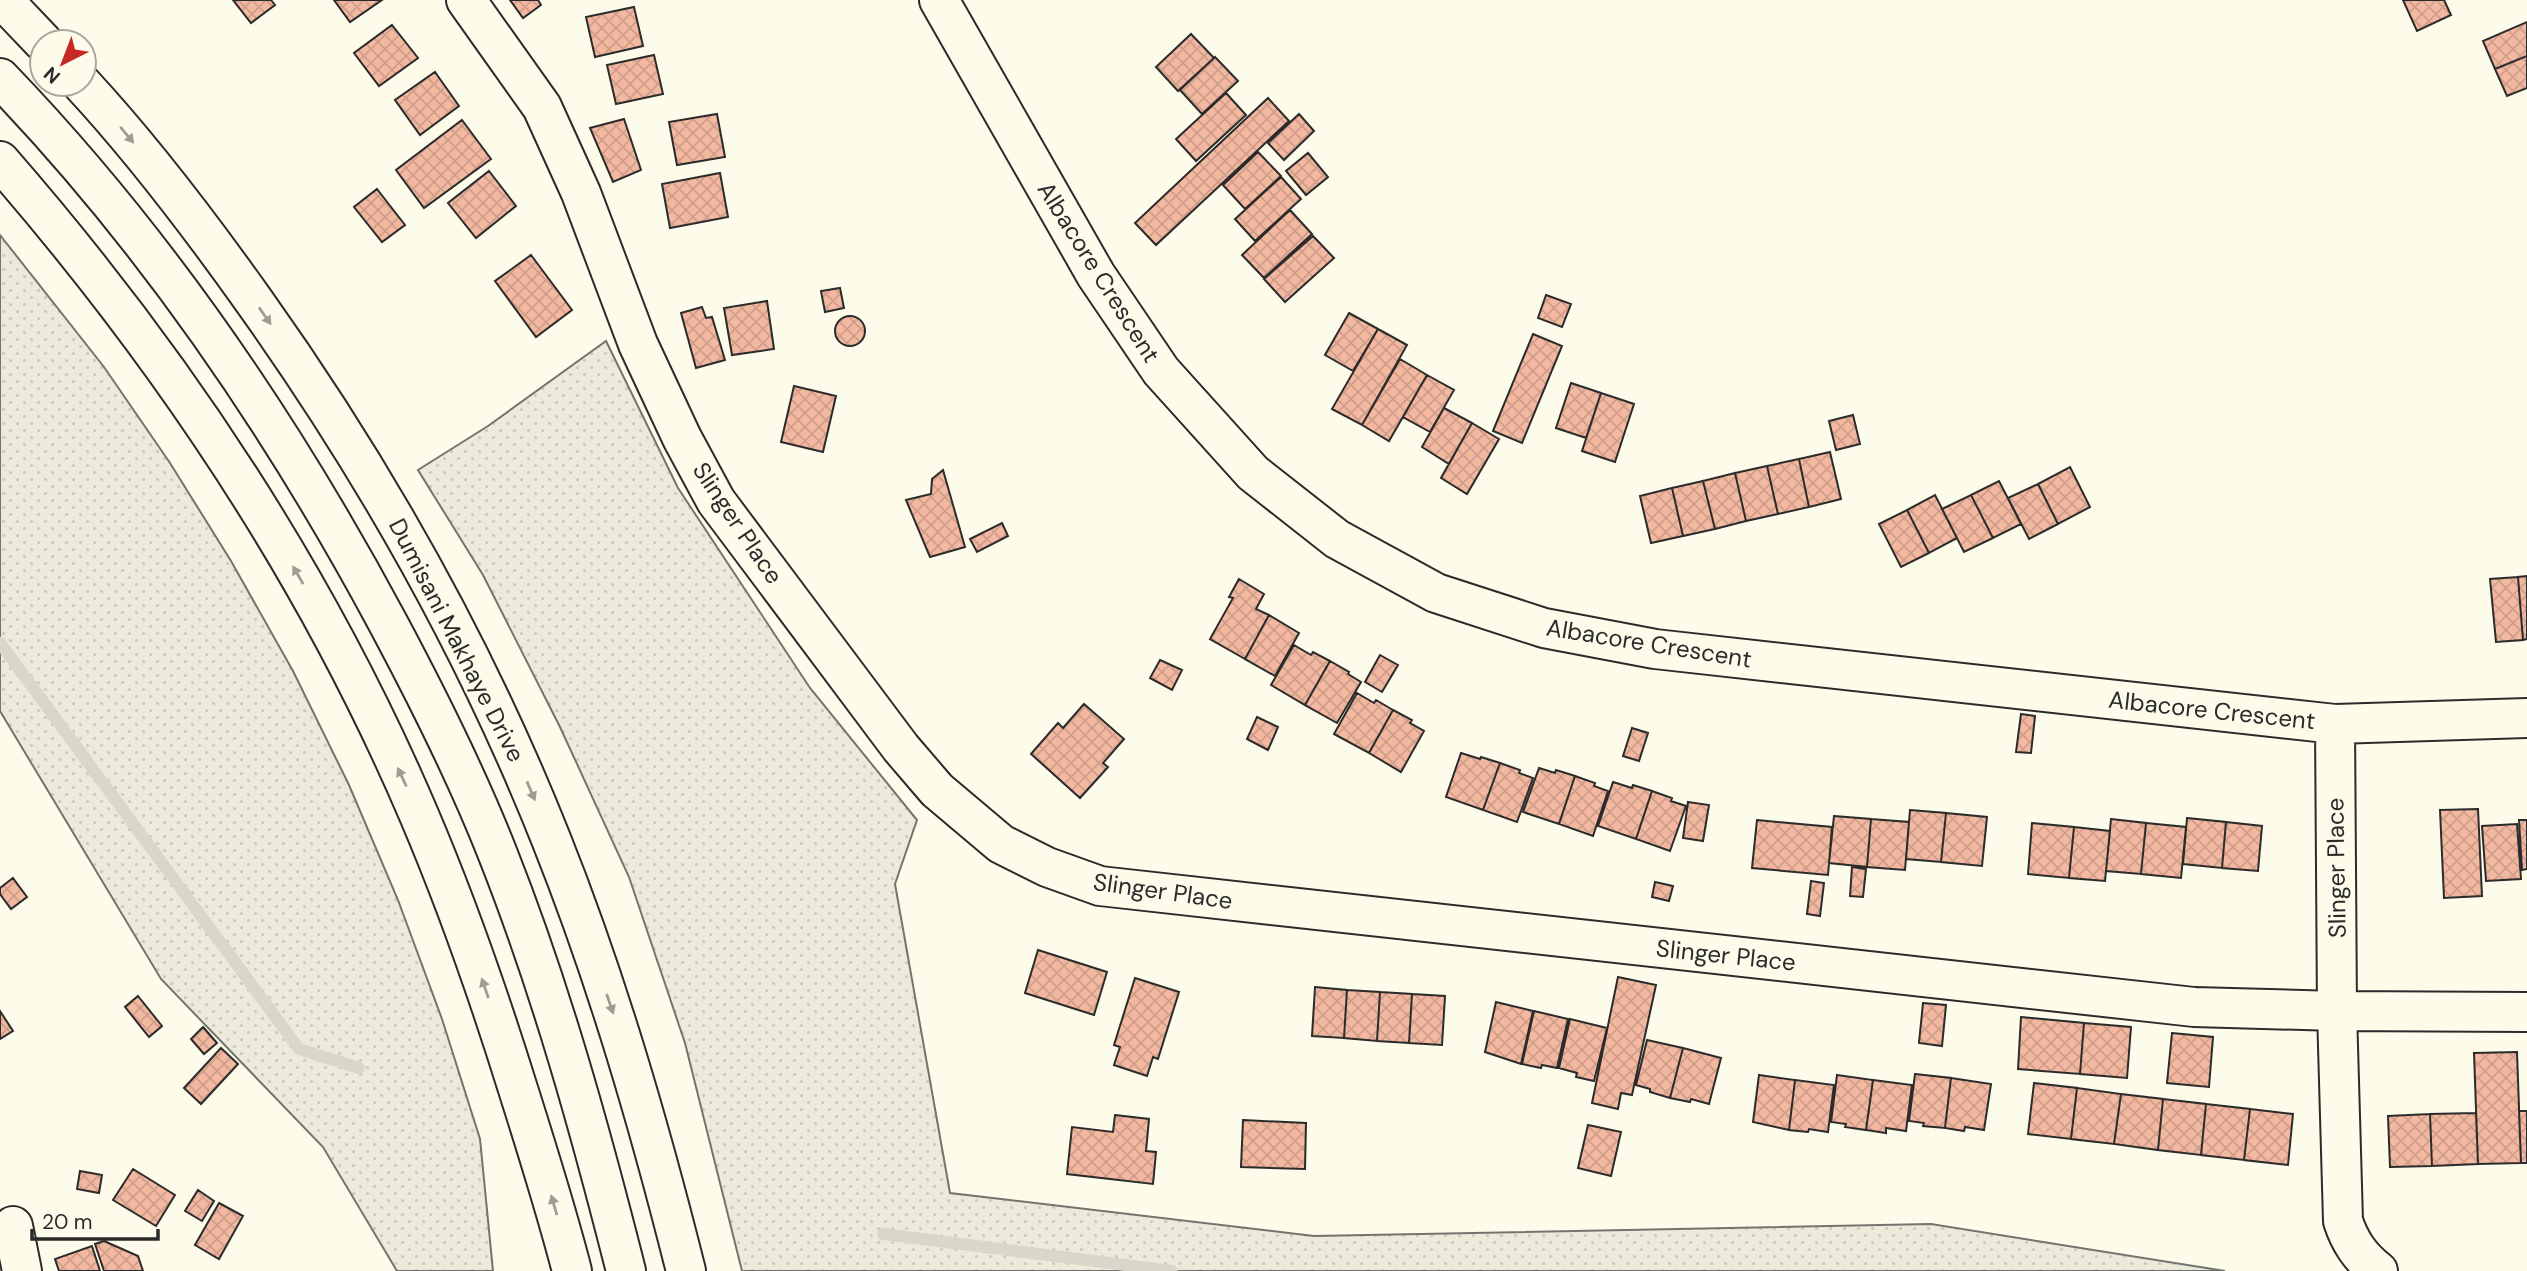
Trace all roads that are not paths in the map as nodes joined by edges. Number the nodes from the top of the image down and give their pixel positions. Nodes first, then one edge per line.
1 (4, 0) edge
2 (466, 0) edge
3 (939, 0) edge
4 (30, 28) edge
5 (0, 78) edge
6 (94, 98) edge
7 (0, 161) edge
8 (2527, 718) edge
9 (2335, 724) junction
10 (2337, 1011) junction
11 (2527, 1012) edge
12 (13, 1226) dead end
13 (22, 1271) edge
14 (572, 1271) edge
15 (626, 1271) edge
16 (686, 1271) edge
17 (2378, 1271) edge

1 - 4 street
2 - 10 street, Slinger Place
3 - 9 street, Albacore Crescent
5 - 15 street
6 -> 16 street, Dumisani Makhaye Drive
14 -> 7 street
8 - 9 street, Albacore Crescent
9 - 10 street, Slinger Place
10 - 11 street, Slinger Place
10 - 17 street
12 - 13 street

